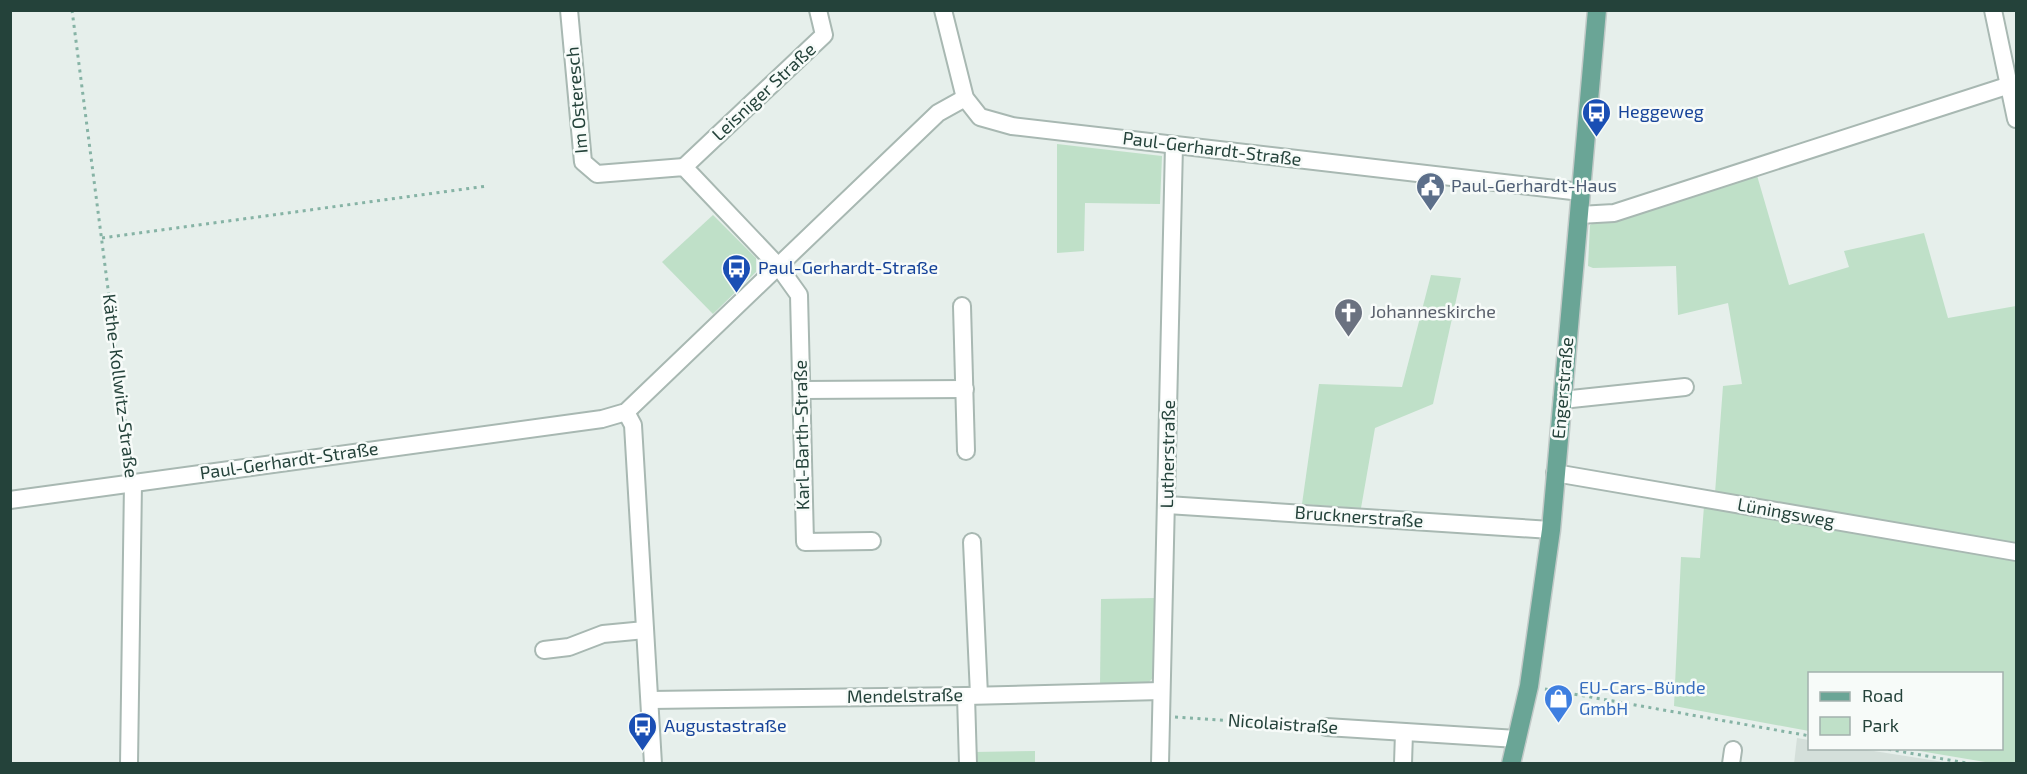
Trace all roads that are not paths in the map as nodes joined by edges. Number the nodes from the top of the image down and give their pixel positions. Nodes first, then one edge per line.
1 (569, 10) edge
2 (818, 10) edge
3 (943, 10) edge
4 (1597, 10) edge
5 (1993, 10) edge
6 (2013, 85) edge
7 (965, 98) junction
8 (2016, 119) edge
9 (1174, 145) junction
10 (684, 167) junction
11 (1581, 192) junction
12 (1579, 215) junction
13 (779, 267) junction
14 (962, 306) dead end
15 (1685, 387) dead end
16 (965, 389) junction
17 (802, 390) junction
18 (1562, 400) junction
19 (626, 412) junction
20 (966, 451) dead end
21 (1555, 474) junction
22 (133, 483) junction
23 (10, 500) edge
24 (1167, 505) junction
25 (1551, 530) junction
26 (872, 541) dead end
27 (972, 542) dead end
28 (2016, 552) edge
29 (645, 630) junction
30 (544, 650) dead end
31 (1161, 691) junction
32 (973, 695) junction
33 (650, 700) junction
34 (1326, 727) road end
35 (1404, 732) junction
36 (1517, 739) junction
37 (129, 764) edge
38 (653, 764) edge
39 (968, 764) edge
40 (1160, 764) edge
41 (1403, 764) edge
42 (1511, 764) edge

1 - 10 street, Im Osteresch
2 - 10 street, Leisniger Straße
3 - 7 street
4 - 11 main road, Engerstraße
5 - 6 street
6 - 8 street
6 - 12 street
7 - 9 street, Paul-Gerhardt-Straße
7 - 13 street, Paul-Gerhardt-Straße
9 - 11 street, Paul-Gerhardt-Straße
9 - 24 street, Lutherstraße
10 - 13 street
11 - 12 main road, Engerstraße
12 - 18 main road, Engerstraße
13 - 17 street, Karl-Barth-Straße
13 - 19 street, Paul-Gerhardt-Straße
14 - 16 street
15 - 18 street
16 - 17 street
16 - 20 street
17 - 26 street, Karl-Barth-Straße
18 - 21 main road, Engerstraße
19 - 22 street, Paul-Gerhardt-Straße
19 - 29 street
21 - 25 main road, Engerstraße
21 - 28 street, Lüningsweg
22 - 23 street, Paul-Gerhardt-Straße
22 - 37 street, Käthe-Kollwitz-Straße
24 - 25 street, Brucknerstraße
24 - 31 street, Lutherstraße
25 - 36 main road, Engerstraße
27 - 32 street
29 - 30 street
29 - 33 street
31 - 32 street, Mendelstraße
31 - 40 street, Lutherstraße
32 - 33 street, Mendelstraße
32 - 39 street
33 - 38 street
34 - 35 street, Nicolaistraße
35 - 36 street, Nicolaistraße
35 - 41 street
36 - 42 main road, Engerstraße

